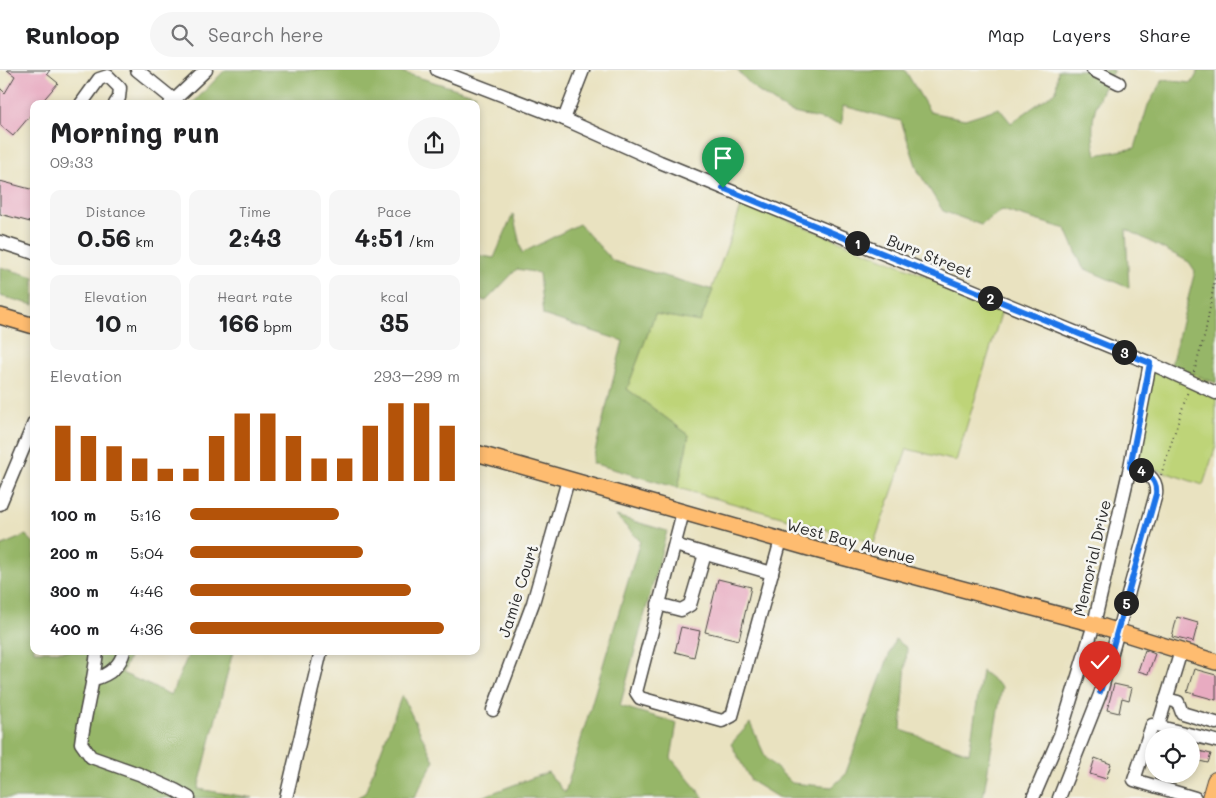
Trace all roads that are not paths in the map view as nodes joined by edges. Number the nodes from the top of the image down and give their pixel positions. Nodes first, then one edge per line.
1 (137, 70) edge
2 (437, 70) edge
3 (583, 70) edge
4 (1093, 70) edge
5 (204, 71) edge
6 (1119, 84) dead end
7 (84, 100) edge
8 (118, 100) edge
9 (170, 100) edge
10 (174, 100) edge
11 (564, 120) junction
12 (0, 242) edge
13 (30, 253) edge
14 (0, 316) edge
15 (30, 322) edge
16 (1150, 363) junction
17 (1216, 393) edge
18 (30, 433) edge
19 (480, 454) edge
20 (1130, 467) junction
21 (568, 480) junction
22 (0, 504) edge
23 (683, 512) junction
24 (781, 540) junction
25 (674, 545) junction
26 (705, 554) junction
27 (772, 573) junction
28 (658, 604) junction
29 (1094, 624) junction
30 (1118, 631) junction
31 (1181, 651) junction
32 (97, 655) edge
33 (123, 655) edge
34 (319, 655) edge
35 (1216, 662) edge
36 (94, 679) junction
37 (1166, 699) junction
38 (493, 710) dead end
39 (1216, 723) edge
40 (1158, 726) junction
41 (1216, 741) edge
42 (1216, 781) edge
43 (189, 798) edge
44 (286, 798) edge
45 (1033, 798) edge
46 (1058, 798) edge
47 (1195, 798) edge
48 (1210, 798) edge

1 - 9 street
2 - 11 street, Burr Street
3 - 11 street
4 - 6 street
5 - 10 street
7 - 8 street
11 - 16 street, Burr Street
12 - 13 street
14 - 15 main road
16 - 17 street, Burr Street
16 - 20 street, Memorial Drive
18 - 22 street
19 - 21 main road, West Bay Avenue
20 - 29 street, Memorial Drive
20 - 30 street
21 - 23 main road, West Bay Avenue
21 - 38 street, Jamie Court
23 - 24 main road, West Bay Avenue
23 - 25 street
24 - 27 street
24 - 29 main road, West Bay Avenue
25 - 26 street
25 - 28 street
26 - 27 street
26 - 28 street
27 - 28 street
29 - 30 main road, West Bay Avenue
29 - 45 street, Memorial Drive
30 - 31 main road, West Bay Avenue
30 - 46 street
31 - 35 main road, West Bay Avenue
31 - 37 street
32 - 36 street
33 - 36 street
34 - 44 street
36 - 43 street
37 - 39 street
37 - 40 street
40 - 41 street
40 - 47 street
42 - 48 highway

